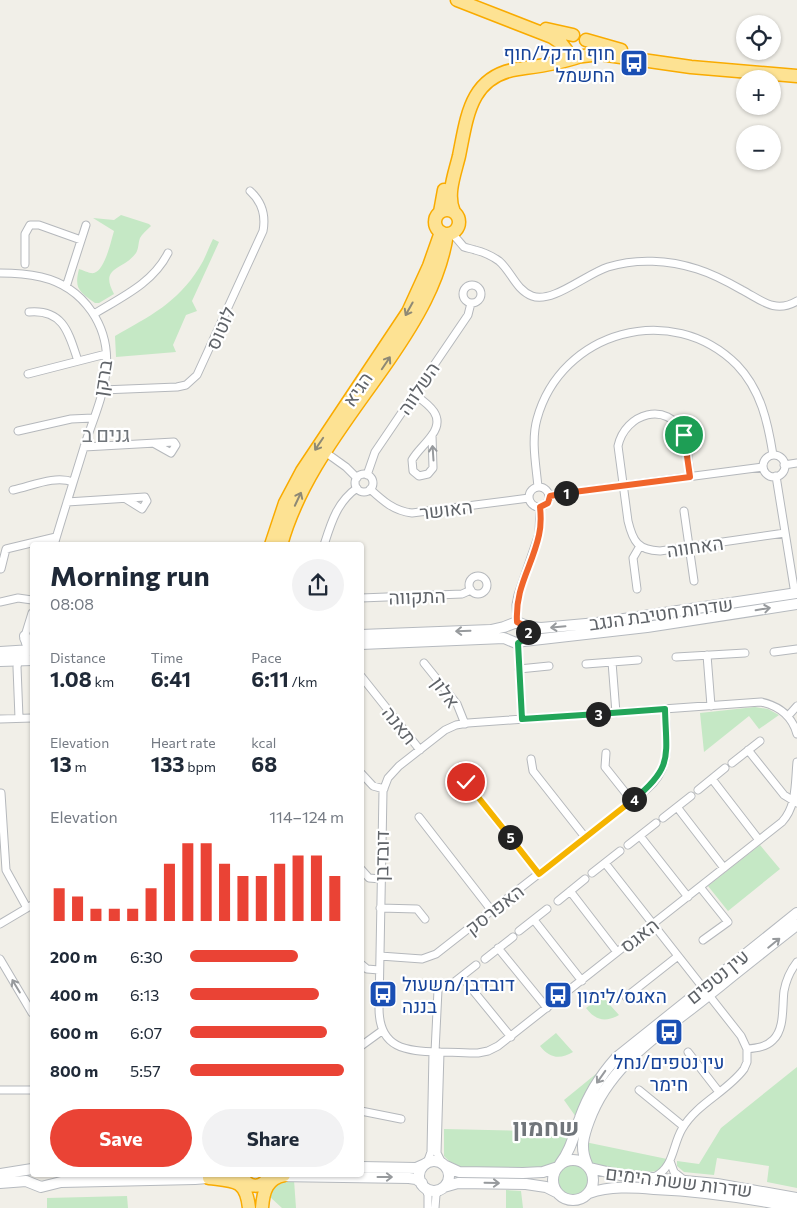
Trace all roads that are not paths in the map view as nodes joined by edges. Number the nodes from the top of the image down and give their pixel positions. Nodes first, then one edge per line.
1 (457, 0) edge
2 (480, 8) junction
3 (573, 35) junction
4 (586, 40) junction
5 (572, 53) junction
6 (516, 69) junction
7 (797, 71) edge
8 (797, 76) edge
9 (250, 190) dead end
10 (440, 212) junction
11 (454, 212) junction
12 (86, 225) dead end
13 (446, 233) junction
14 (81, 240) junction
15 (168, 253) dead end
16 (25, 264) dead end
17 (0, 273) edge
18 (66, 287) junction
19 (797, 301) edge
20 (471, 303) dead end
21 (29, 312) dead end
22 (94, 314) junction
23 (106, 354) junction
24 (78, 361) junction
25 (28, 374) dead end
26 (102, 390) junction
27 (414, 394) junction
28 (93, 418) junction
29 (18, 431) dead end
30 (432, 435) junction
31 (154, 444) dead end
32 (84, 447) junction
33 (326, 452) junction
34 (773, 455) junction
35 (797, 463) edge
36 (784, 464) junction
37 (763, 468) junction
38 (367, 475) junction
39 (776, 476) junction
40 (690, 477) junction
41 (357, 478) junction
42 (73, 482) junction
43 (624, 486) junction
44 (538, 487) junction
45 (357, 488) junction
46 (370, 489) junction
47 (13, 490) dead end
48 (550, 496) junction
49 (529, 498) junction
50 (126, 499) dead end
51 (67, 502) junction
52 (540, 507) junction
53 (684, 511) dead end
54 (785, 533) junction
55 (55, 541) edge
56 (272, 542) edge
57 (282, 542) edge
58 (325, 542) edge
59 (30, 545) edge
60 (640, 546) junction
61 (689, 547) junction
62 (1, 570) edge
63 (694, 581) dead end
64 (471, 590) dead end
65 (636, 590) dead end
66 (796, 597) edge
67 (364, 598) edge
68 (30, 600) edge
69 (0, 602) edge
70 (30, 620) edge
71 (517, 624) junction
72 (364, 635) edge
73 (25, 636) junction
74 (518, 641) junction
75 (364, 644) edge
76 (30, 647) edge
77 (797, 649) edge
78 (30, 651) edge
79 (0, 652) edge
80 (744, 652) dead end
81 (774, 652) dead end
82 (706, 655) junction
83 (19, 656) junction
84 (676, 658) dead end
85 (30, 659) edge
86 (638, 660) dead end
87 (0, 661) edge
88 (612, 662) junction
89 (424, 663) dead end
90 (586, 664) dead end
91 (549, 666) dead end
92 (520, 669) junction
93 (364, 680) edge
94 (710, 706) junction
95 (797, 706) edge
96 (665, 709) junction
97 (616, 712) junction
98 (788, 716) junction
99 (19, 718) junction
100 (30, 718) edge
101 (0, 719) edge
102 (522, 719) junction
103 (464, 724) junction
104 (797, 734) edge
105 (760, 741) dead end
106 (420, 750) junction
107 (748, 750) junction
108 (606, 753) dead end
109 (531, 759) dead end
110 (797, 762) edge
111 (732, 763) dead end
112 (461, 766) dead end
113 (726, 768) dead end
114 (364, 776) edge
115 (712, 779) junction
116 (384, 789) junction
117 (698, 790) dead end
118 (2, 793) dead end
119 (691, 796) dead end
120 (632, 801) junction
121 (795, 802) edge
122 (676, 807) junction
123 (419, 817) dead end
124 (663, 818) dead end
125 (656, 823) dead end
126 (640, 836) junction
127 (586, 837) junction
128 (759, 840) junction
129 (628, 845) dead end
130 (620, 851) dead end
131 (605, 863) junction
132 (724, 868) junction
133 (364, 872) edge
134 (539, 874) junction
135 (592, 874) dead end
136 (381, 879) junction
137 (586, 879) dead end
138 (700, 887) junction
139 (570, 891) junction
140 (688, 896) junction
141 (558, 901) dead end
142 (30, 906) edge
143 (380, 908) junction
144 (547, 909) dead end
145 (492, 911) junction
146 (797, 913) edge
147 (425, 919) dead end
148 (534, 920) junction
149 (0, 924) edge
150 (653, 924) junction
151 (797, 925) edge
152 (519, 931) dead end
153 (513, 937) dead end
154 (703, 940) dead end
155 (498, 948) junction
156 (617, 952) junction
157 (380, 956) junction
158 (678, 956) junction
159 (0, 959) edge
160 (485, 959) dead end
161 (797, 962) edge
162 (476, 965) dead end
163 (364, 966) edge
164 (379, 970) junction
165 (462, 977) junction
166 (582, 981) junction
167 (448, 987) dead end
168 (438, 990) dead end
169 (706, 991) junction
170 (626, 997) dead end
171 (546, 1008) junction
172 (30, 1010) edge
173 (383, 1030) junction
174 (510, 1037) junction
175 (364, 1044) edge
176 (748, 1049) junction
177 (436, 1052) junction
178 (688, 1052) dead end
179 (0, 1090) edge
180 (30, 1090) edge
181 (639, 1090) dead end
182 (719, 1092) junction
183 (364, 1113) edge
184 (401, 1119) dead end
185 (683, 1126) junction
186 (670, 1162) junction
187 (426, 1164) junction
188 (444, 1164) junction
189 (559, 1166) junction
190 (588, 1166) junction
191 (364, 1167) edge
192 (30, 1170) edge
193 (0, 1174) edge
194 (31, 1177) edge
195 (52, 1177) edge
196 (279, 1177) edge
197 (364, 1177) edge
198 (209, 1178) joint
199 (227, 1178) edge
200 (652, 1178) junction
201 (244, 1179) edge
202 (266, 1180) edge
203 (687, 1181) junction
204 (0, 1183) edge
205 (34, 1184) junction
206 (423, 1185) junction
207 (47, 1186) junction
208 (442, 1188) junction
209 (559, 1194) junction
210 (587, 1195) junction
211 (797, 1198) edge
212 (250, 1208) edge
213 (258, 1208) edge
214 (262, 1208) edge
215 (428, 1208) edge
216 (436, 1208) edge
217 (567, 1208) edge
218 (582, 1208) edge
219 (796, 1208) edge

1 - 2 highway
2 - 3 highway
2 - 5 highway
3 - 4 highway
3 - 5 highway
4 - 5 highway
4 - 7 highway
5 - 6 highway
5 - 8 highway
6 - 10 highway
6 - 11 highway
9 - 26 street, לוטוס
10 - 11 highway
10 - 13 highway
11 - 13 highway
12 - 14 street
13 - 19 street
33 -> 13 highway, הגיא
13 -> 56 highway, הגיא
14 - 16 street
14 - 18 street
15 - 22 street
17 - 18 street, ברקן
18 - 22 street, ברקן
20 - 27 street, השלווה
21 - 24 street
22 - 23 street, ברקן
23 - 24 street
23 - 26 street, ברקן
24 - 25 street
26 - 28 street, ברקן
27 - 30 street
27 - 38 street, השלווה
28 - 29 street
28 - 32 street, ברקן
30 -> 30 street
31 - 32 street
32 - 42 street, ברקן
33 - 41 street
57 -> 33 highway, הגיא
34 - 36 street
34 - 37 street
34 - 44 street
35 - 36 street
36 - 39 street
37 - 39 street
37 - 40 street
38 - 41 street
38 - 46 street
39 - 54 street
40 - 43 street
40 - 43 street
41 - 45 street
42 - 47 street
42 - 51 street, ברקן
43 - 48 street
43 - 60 street, האחווה
44 - 48 street
44 - 49 street
45 - 46 street
45 - 58 street
46 - 49 street, האושר
48 - 52 street
49 - 52 street
50 - 51 street
51 - 55 street, ברקן
52 - 71 street
53 - 61 street
54 - 61 street, האחווה
54 - 66 street
59 - 62 street
60 - 61 street, האחווה
60 - 65 street
61 - 63 street
64 - 67 street, התקווה
66 -> 71 street, שדרות חטיבת הנגב
74 -> 66 street, שדרות חטיבת הנגב
68 - 69 street
70 - 73 street
71 -> 72 street, שדרות חטיבת הנגב
71 - 74 street
71 - 74 street
73 - 76 street
73 - 83 street
74 - 75 street, שדרות חטיבת הנגב
74 - 92 street
77 - 81 street
78 - 83 street
79 - 83 street
80 - 82 street
82 - 84 street
82 - 94 street
83 - 85 street
83 - 87 street
83 - 99 street
86 - 88 street
88 - 90 street
88 - 97 street
89 - 103 street, אלון
91 - 92 street
92 - 102 street
93 - 106 street, תאנה
94 - 96 street
94 - 98 street
95 - 98 street
96 - 97 street
96 - 120 street, האפרסק
97 - 102 street
98 - 104 street
99 - 100 street
99 - 101 street
102 - 103 street
103 - 106 street
105 - 107 street
106 - 116 street
107 - 111 street
107 - 121 street
108 - 120 street
109 - 127 street
110 - 121 street, האגס
112 - 134 street
113 - 115 street
114 - 116 street
115 - 117 street
115 - 128 street
116 - 136 street, דובדבן
118 - 142 street
119 - 122 street
120 - 127 street, האפרסק
121 - 128 street, האגס
122 - 124 street
122 - 132 street
123 - 145 street
125 - 126 street
126 - 129 street
126 - 140 street
127 - 134 street, האפרסק
128 - 132 street, האגס
130 - 131 street
131 - 135 street
131 - 150 street
132 - 138 street, האגס
133 - 136 street
134 - 145 street, האפרסק
136 - 143 street, דובדבן
137 - 139 street
138 - 140 street, האגס
138 - 154 street
139 - 141 street
139 - 156 street
140 - 150 street, האגס
142 - 149 street
143 - 147 street
143 - 157 street, דובדבן
144 - 148 street
145 - 157 street, האפרסק
146 - 169 street, עין נטפים
148 - 152 street
148 - 166 street
150 - 156 street, האגס
150 - 158 street
169 -> 151 street, עין נטפים
153 - 155 street
155 - 160 street
155 - 171 street
156 - 166 street, האגס
157 - 164 street, דובדבן
158 - 169 street
158 - 170 street
172 -> 159 street
161 - 176 street
162 - 165 street
163 - 164 street
164 - 173 street, דובדבן
165 - 167 street
165 - 174 street
166 - 171 street, האגס
168 - 177 street
169 - 176 street
169 -> 189 street, עין נטפים
169 - 190 street, עין נטפים
171 - 174 street, האגס
173 - 175 street
173 - 177 street
174 - 177 street, האגס
176 - 182 street
177 - 187 street
177 - 188 street
178 - 182 street
179 - 180 street
181 - 185 street
182 - 185 street
183 - 184 street
185 - 186 street
186 - 200 street
186 - 203 street
187 - 188 street
187 - 191 street
187 - 206 street
188 - 189 street
188 - 208 street
189 - 190 street
189 - 209 street
190 - 200 street, שדרות ששת הימים
190 - 210 street
192 - 193 street
194 - 205 street
195 - 207 street
196 - 214 highway
197 -> 206 street
198 - 199 highway
198 - 207 street
199 - 212 highway
200 - 203 street, שדרות ששת הימים
201 - 202 highway
201 - 212 highway
202 - 213 highway
203 - 211 street, שדרות ששת הימים
204 - 205 street
205 - 207 street
206 - 208 street
206 - 215 street
208 -> 209 street
208 - 216 street
209 - 210 street
209 - 217 street
210 - 218 street
210 - 219 street, שדרות ששת הימים

